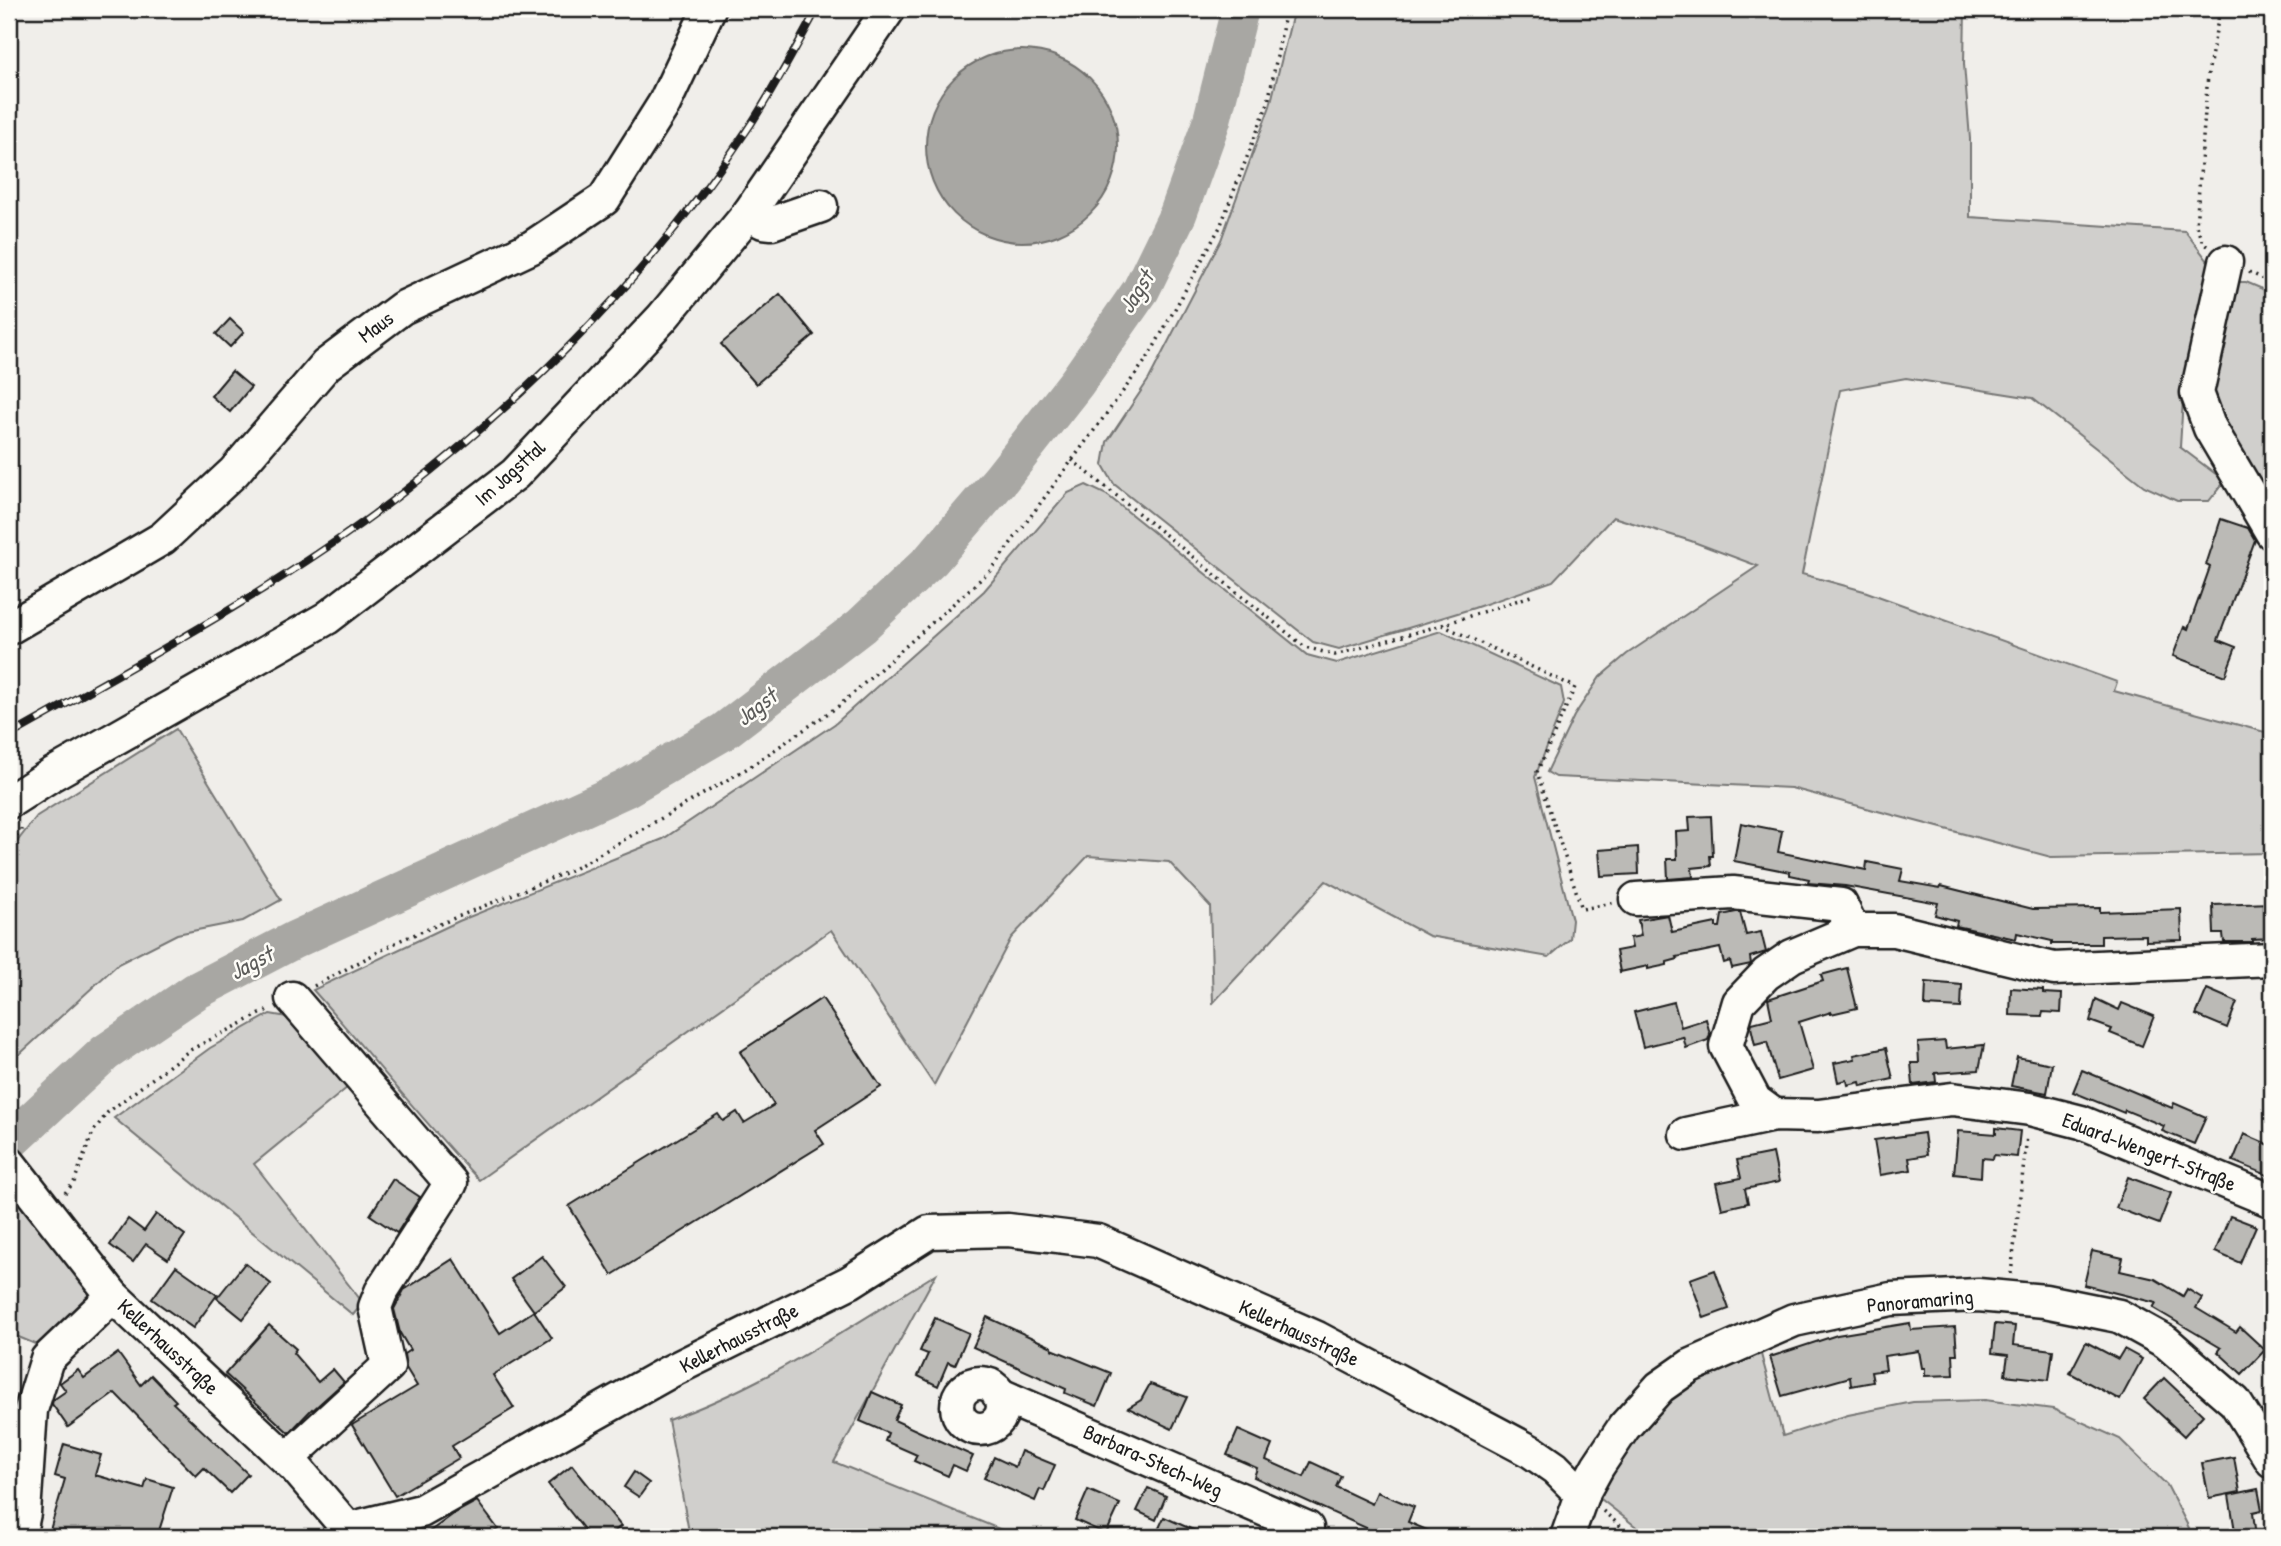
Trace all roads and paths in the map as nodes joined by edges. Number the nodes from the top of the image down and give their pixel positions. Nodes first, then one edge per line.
1 (709, 9) edge
2 (889, 9) edge
3 (1286, 9) edge
4 (2220, 9) edge
5 (821, 206) dead end
6 (749, 213) junction
7 (2215, 252) joint
8 (1072, 460) junction
9 (2272, 533) edge
10 (1534, 595) dead end
11 (1442, 625) junction
12 (9, 628) edge
13 (9, 802) edge
14 (1636, 899) joint
15 (1853, 930) junction
16 (2272, 959) edge
17 (292, 998) junction
18 (2030, 1109) junction
19 (1774, 1115) junction
20 (1686, 1135) dead end
21 (9, 1163) edge
22 (2272, 1201) edge
23 (40, 1203) junction
24 (113, 1296) junction
25 (2009, 1298) junction
26 (998, 1394) dead end
27 (287, 1459) junction
28 (2272, 1461) edge
29 (1582, 1495) junction
30 (343, 1533) edge
31 (1313, 1534) edge
32 (19, 1537) edge
33 (1567, 1537) edge
34 (1633, 1537) edge

1 - 12 street, Maus
2 - 6 street, Im Jagsttal
3 - 8 path
4 - 7 path
5 - 6 street
6 - 13 street, Im Jagsttal
7 - 9 street
8 - 11 path
8 - 17 path
10 - 11 path
11 - 14 path
14 - 15 street
15 - 16 street
15 - 19 street
17 - 23 path
17 - 27 street
18 - 19 street, Eduard-Wengert-Straße
18 - 22 street, Eduard-Wengert-Straße
18 - 25 path
19 - 20 street, Eduard-Wengert-Straße
21 - 23 street, Kellerhausstraße
23 - 24 street, Kellerhausstraße
24 - 27 street, Kellerhausstraße
24 - 32 street
25 - 28 street, Panoramaring
25 - 29 street, Panoramaring
26 - 31 street, Barbara-Stech-Weg
27 - 30 street, Kellerhausstraße
29 - 30 street, Kellerhausstraße
29 - 33 street, Panoramaring
29 - 34 path

